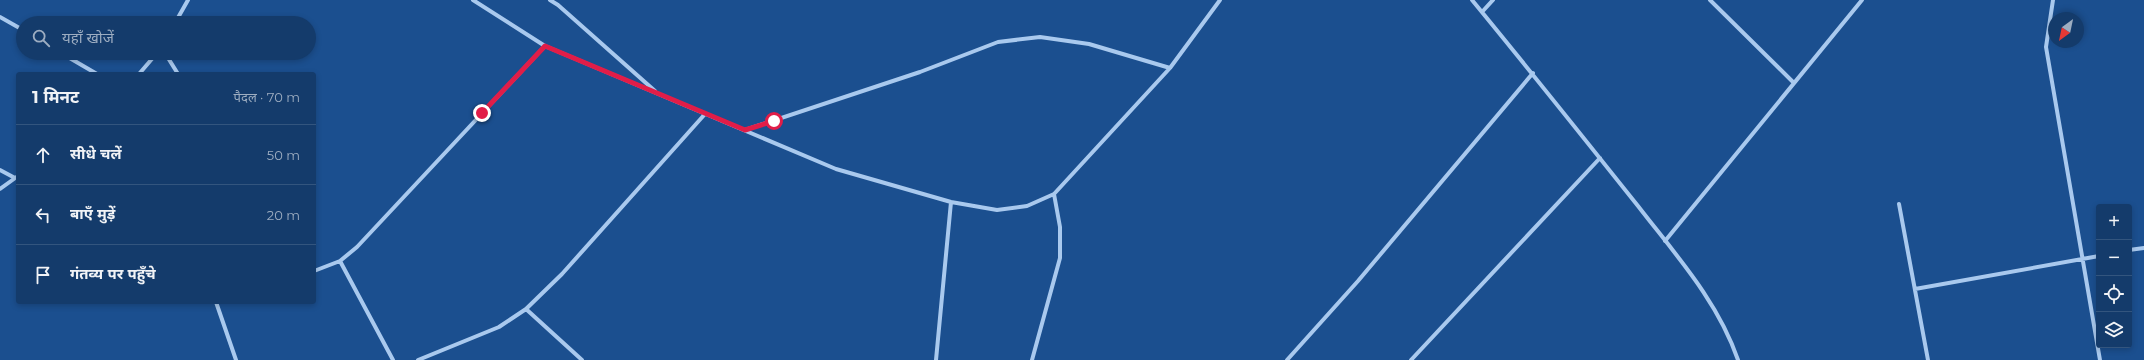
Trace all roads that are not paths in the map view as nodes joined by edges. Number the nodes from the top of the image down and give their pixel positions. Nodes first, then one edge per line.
1 (188, 0) edge
2 (473, 0) edge
3 (550, 0) edge
4 (562, 0) edge
5 (1220, 0) edge
6 (1472, 0) edge
7 (1493, 0) edge
8 (1710, 0) edge
9 (1862, 0) edge
10 (2052, 1) edge
11 (558, 5) junction
12 (1482, 12) junction
13 (179, 16) edge
14 (0, 17) edge
15 (16, 26) edge
16 (545, 46) junction
17 (73, 60) edge
18 (151, 60) edge
19 (169, 60) edge
20 (1170, 68) junction
21 (94, 72) edge
22 (141, 72) edge
23 (177, 72) edge
24 (1533, 73) junction
25 (1794, 82) junction
26 (658, 94) junction
27 (705, 114) junction
28 (745, 130) junction
29 (1600, 158) junction
30 (0, 170) edge
31 (16, 177) edge
32 (0, 189) edge
33 (1054, 194) junction
34 (951, 202) junction
35 (1899, 204) dead end
36 (1665, 241) junction
37 (2144, 248) edge
38 (2132, 250) edge
39 (2096, 256) edge
40 (2082, 258) junction
41 (340, 261) junction
42 (316, 270) edge
43 (1915, 288) junction
44 (217, 304) edge
45 (526, 309) junction
46 (236, 360) edge
47 (393, 360) edge
48 (418, 360) edge
49 (582, 360) edge
50 (936, 360) edge
51 (1032, 360) edge
52 (1287, 360) edge
53 (1411, 360) edge
54 (1738, 360) edge
55 (1928, 360) edge
56 (2100, 360) edge

1 - 13 street
2 - 16 street
3 - 11 street
4 - 11 street
5 - 20 street
6 - 12 street
7 - 12 street
8 - 25 street
9 - 25 street
10 - 40 street
11 - 26 street
12 - 24 street
14 - 15 street
16 - 26 street
16 - 41 street
17 - 21 street
18 - 22 street
19 - 23 street
20 - 28 street
20 - 33 street
24 - 29 street
24 - 52 street
25 - 36 street
26 - 27 street
27 - 28 street
27 - 45 street
28 - 34 street
29 - 36 street
29 - 53 street
30 - 31 street
31 - 32 street
33 - 34 street
33 - 51 street
34 - 50 street
35 - 43 street
36 - 54 street
37 - 38 street
39 - 40 street
40 - 43 street
40 - 56 street
41 - 42 street
41 - 47 street
43 - 55 street
44 - 46 street
45 - 48 street
45 - 49 street

